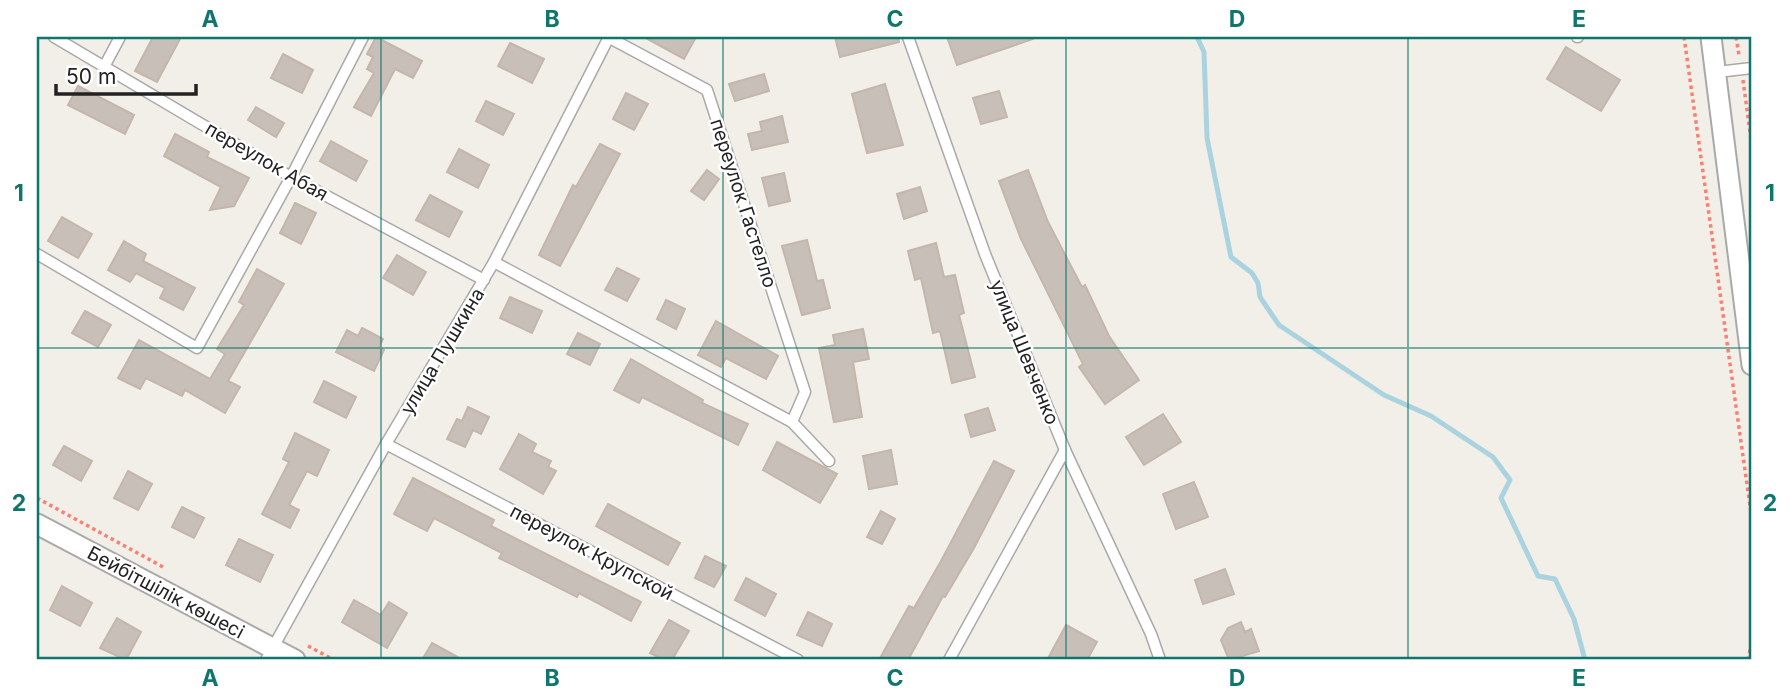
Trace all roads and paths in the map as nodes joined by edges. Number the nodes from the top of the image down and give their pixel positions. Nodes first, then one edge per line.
1 (54, 37) edge
2 (120, 37) edge
3 (363, 37) edge
4 (609, 37) edge
5 (908, 37) edge
6 (1684, 37) edge
7 (1711, 37) edge
8 (1737, 37) edge
9 (105, 65) junction
10 (1752, 68) edge
11 (1741, 69) junction
12 (1717, 72) junction
13 (1752, 147) edge
14 (291, 177) junction
15 (37, 254) edge
16 (494, 262) junction
17 (484, 280) junction
18 (1748, 296) edge
19 (1752, 365) edge
20 (792, 422) junction
21 (386, 444) junction
22 (1065, 450) junction
23 (829, 461) dead end
24 (1752, 520) edge
25 (37, 524) edge
26 (1752, 641) edge
27 (270, 654) edge
28 (295, 660) edge
29 (797, 660) edge
30 (949, 660) edge
31 (1160, 660) edge
32 (1748, 660) edge

1 - 9 lane, переулок Абая
2 - 9 lane
3 - 14 lane
4 - 16 lane, улица Пушкина
4 - 20 lane, переулок Гастелло
5 - 22 lane, улица Шевченко
6 - 24 path
7 - 12 street
8 - 11 path
9 - 14 lane, переулок Абая
10 - 11 lane
11 - 12 lane
11 - 13 path
12 - 18 street
14 - 15 lane
14 - 17 lane, переулок Абая
16 - 17 lane, улица Пушкина
16 - 20 lane
17 - 21 lane, улица Пушкина
18 - 19 street
20 - 23 lane
21 - 27 lane, улица Пушкина
21 - 29 lane, переулок Крупской
22 - 30 lane
22 - 31 lane, улица Шевченко
25 - 27 street, Бейбітшілік көшесі
26 - 32 path
27 - 28 street, Бейбітшілік көшесі

